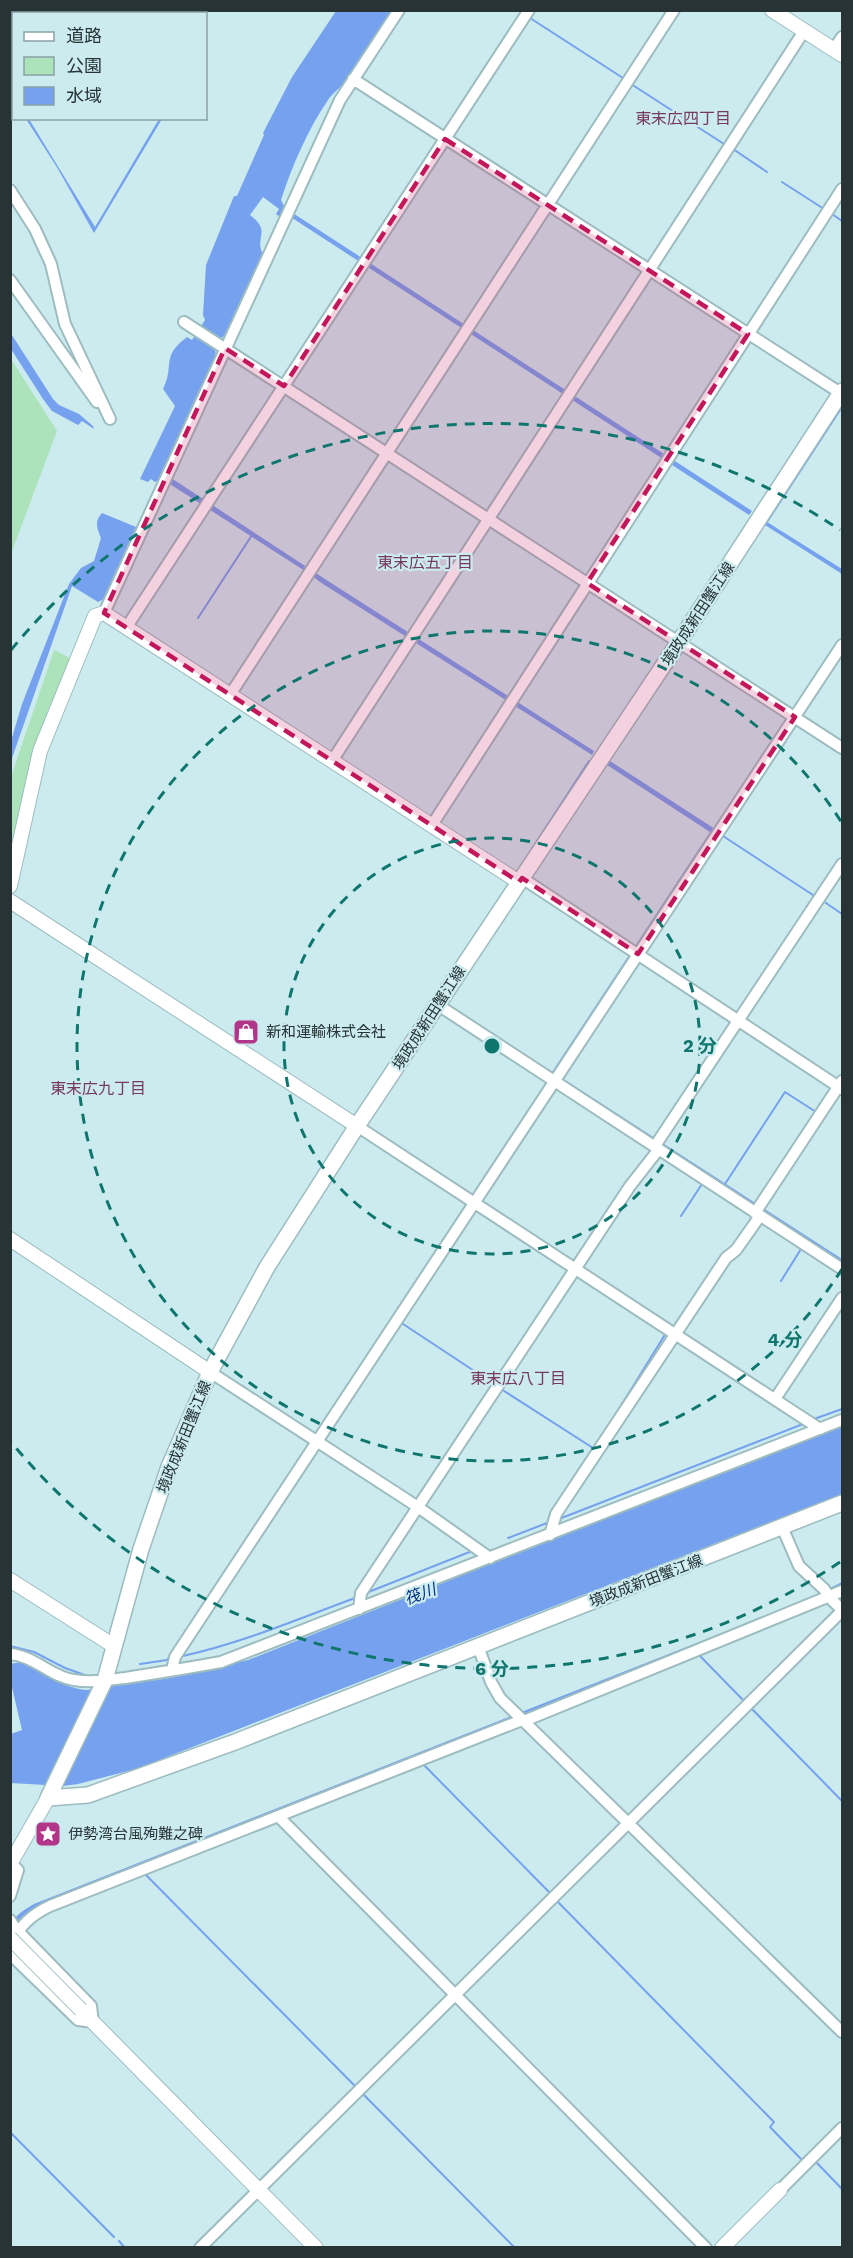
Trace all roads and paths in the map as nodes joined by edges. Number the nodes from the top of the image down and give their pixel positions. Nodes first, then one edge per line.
1 (399, 10) edge
2 (529, 10) edge
3 (674, 10) edge
4 (772, 10) edge
5 (804, 31) junction
6 (843, 37) edge
7 (838, 52) edge
8 (353, 80) junction
9 (445, 139) junction
10 (843, 189) edge
11 (10, 190) edge
12 (547, 205) junction
13 (648, 269) junction
14 (10, 280) edge
15 (187, 324) dead end
16 (748, 334) junction
17 (223, 347) junction
18 (284, 386) junction
19 (842, 393) edge
20 (388, 453) junction
21 (488, 519) junction
22 (587, 583) junction
23 (104, 613) junction
24 (126, 628) junction
25 (679, 642) junction
26 (843, 645) edge
27 (230, 695) junction
28 (795, 717) junction
29 (843, 748) edge
30 (332, 761) junction
31 (432, 825) junction
32 (843, 864) edge
33 (520, 880) junction
34 (10, 886) edge
35 (10, 901) edge
36 (635, 952) junction
37 (438, 1005) junction
38 (739, 1019) junction
39 (554, 1082) junction
40 (841, 1086) edge
41 (357, 1126) junction
42 (657, 1145) junction
43 (476, 1203) junction
44 (758, 1211) junction
45 (10, 1239) edge
46 (575, 1269) junction
47 (843, 1269) edge
48 (843, 1298) edge
49 (676, 1334) junction
50 (210, 1372) junction
51 (775, 1399) junction
52 (843, 1420) edge
53 (820, 1429) junction
54 (318, 1441) junction
55 (843, 1503) edge
56 (418, 1508) junction
57 (782, 1527) junction
58 (550, 1535) junction
59 (490, 1558) junction
60 (10, 1580) edge
61 (843, 1591) edge
62 (827, 1593) junction
63 (359, 1609) junction
64 (843, 1611) edge
65 (114, 1646) junction
66 (478, 1646) junction
67 (10, 1654) edge
68 (172, 1670) junction
69 (105, 1680) junction
70 (520, 1718) junction
71 (50, 1794) junction
72 (279, 1816) junction
73 (628, 1824) junction
74 (11, 1864) edge
75 (10, 1896) edge
76 (13, 1927) edge
77 (10, 1944) edge
78 (10, 1954) edge
79 (455, 1994) junction
80 (93, 2022) junction
81 (843, 2032) edge
82 (843, 2128) edge
83 (259, 2190) junction
84 (780, 2190) joint
85 (200, 2247) edge
86 (316, 2247) edge
87 (706, 2247) edge
88 (722, 2247) edge

1 - 8 street
2 - 9 street
3 - 12 street
4 - 5 street
5 - 7 street
5 - 13 street
6 - 7 street
8 - 9 street
8 - 17 street
9 - 12 street
9 - 18 street
10 - 16 street
11 - 14 street
12 - 13 street
12 - 20 street
13 - 16 street
13 - 21 street
15 - 17 street
16 - 19 street
16 - 22 street
17 - 18 street
17 - 23 street
18 - 20 street
18 - 24 street
19 - 25 main road, 境政成新田蟹江線
20 - 21 street
20 - 27 street
21 - 22 street
21 - 30 street
22 - 25 street
22 - 31 street
23 - 24 street
23 - 34 street
24 - 27 street
25 - 28 street
25 - 33 main road, 境政成新田蟹江線
26 - 28 street
27 - 30 street
28 - 29 street
28 - 36 street
30 - 31 street
31 - 33 street
32 - 38 street
33 - 36 street
33 - 37 main road, 境政成新田蟹江線
35 - 41 street
36 - 38 street
36 - 39 street
37 - 39 street
37 - 41 main road, 境政成新田蟹江線
38 - 40 street
38 - 42 street
39 - 42 street
39 - 43 street
40 - 44 street
41 - 43 street
41 - 50 main road, 境政成新田蟹江線
42 - 44 street
42 - 46 street
43 - 46 street
43 - 54 street
44 - 47 street
44 - 49 street
45 - 50 street
46 - 49 street
46 - 56 street
48 - 51 street
49 - 51 street
49 - 58 street
50 - 54 street
50 - 65 main road, 境政成新田蟹江線
51 - 53 street
52 - 53 street
53 - 58 street
54 - 56 street
54 - 68 street
55 - 57 main road, 境政成新田蟹江線
56 - 59 street
56 - 63 street
57 - 62 street
57 - 66 main road, 境政成新田蟹江線
58 - 59 street
59 - 63 street
60 - 65 street
61 - 62 street
62 - 64 street
62 - 70 street
63 - 68 street
64 - 73 street
65 - 69 main road, 境政成新田蟹江線
66 - 70 street
66 - 71 main road, 境政成新田蟹江線
67 - 69 street
68 - 69 street
69 - 71 main road, 境政成新田蟹江線
70 - 72 street
70 - 73 street
71 - 74 street
72 - 76 street
72 - 79 street
73 - 79 street
73 - 81 street
74 - 75 street
76 - 77 street
76 - 80 street, bridge
76 - 80 street
78 - 80 street
79 - 83 street
79 - 87 street
80 - 83 street
82 - 84 street
83 - 85 street
83 - 86 street
84 - 88 street

